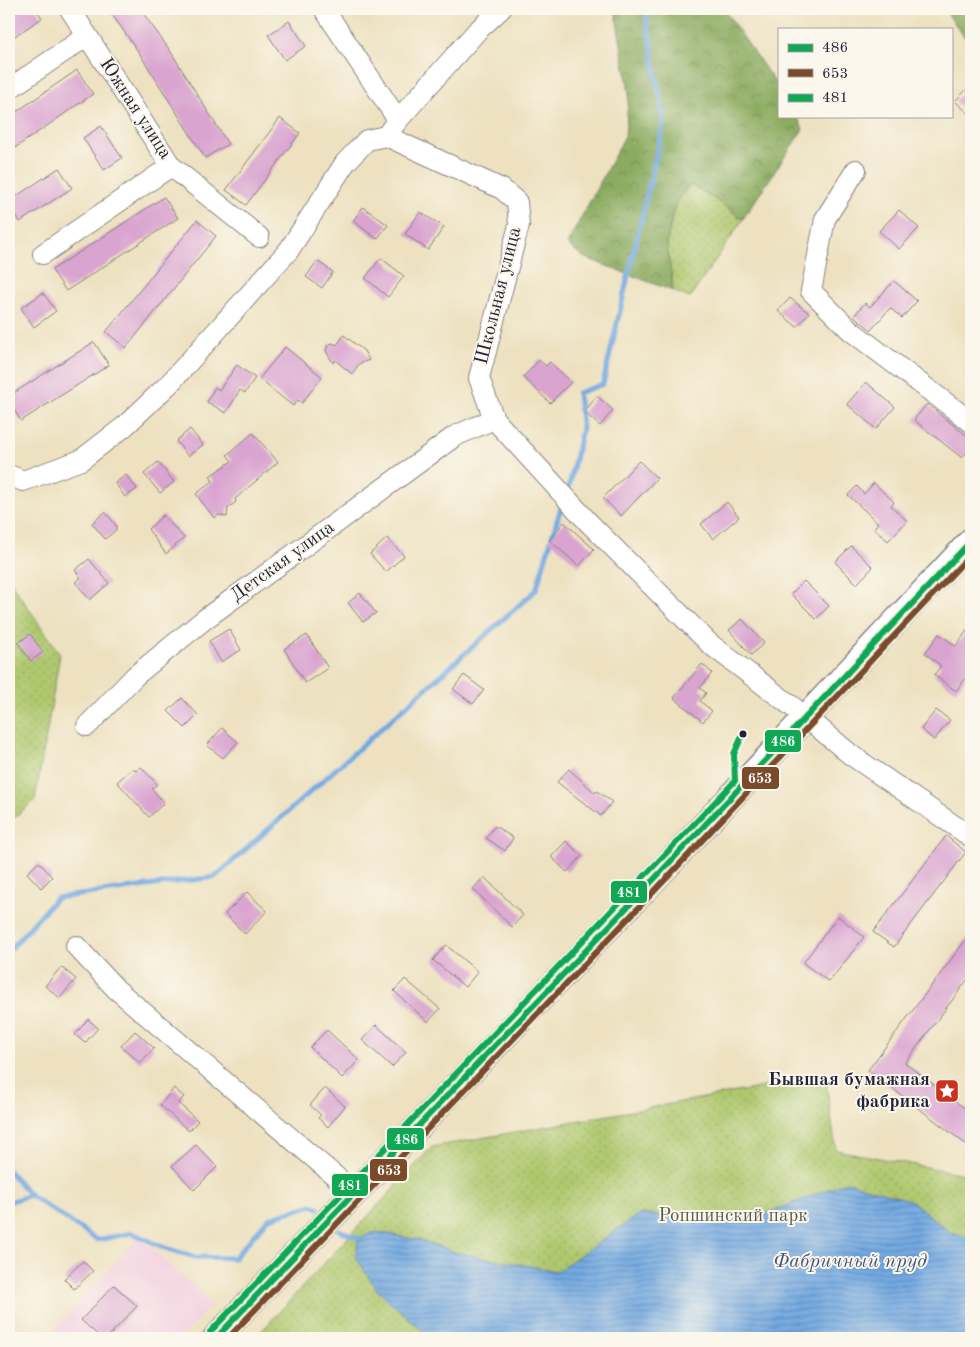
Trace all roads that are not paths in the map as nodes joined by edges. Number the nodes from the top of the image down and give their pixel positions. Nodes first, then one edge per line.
1 (70, 9) edge
2 (324, 9) edge
3 (501, 9) edge
4 (87, 36) junction
5 (9, 89) edge
6 (398, 120) junction
7 (386, 136) junction
8 (171, 166) junction
9 (856, 170) dead end
10 (259, 236) dead end
11 (42, 254) dead end
12 (494, 419) junction
13 (971, 422) edge
14 (9, 475) edge
15 (971, 541) edge
16 (806, 717) junction
17 (87, 726) dead end
18 (971, 837) edge
19 (76, 946) dead end
20 (355, 1193) junction
21 (216, 1338) edge

1 - 4 street, Южная улица
2 - 6 street
3 - 6 street
4 - 5 street
4 - 8 street, Южная улица
6 - 7 street
7 - 12 street, Школьная улица
7 - 14 street
8 - 10 street, Южная улица
8 - 11 street
9 - 13 street
12 - 16 street, Школьная улица
12 - 17 street, Детская улица
15 - 16 main road
16 - 18 street, Школьная улица
16 - 20 main road
19 - 20 street
20 - 21 main road

